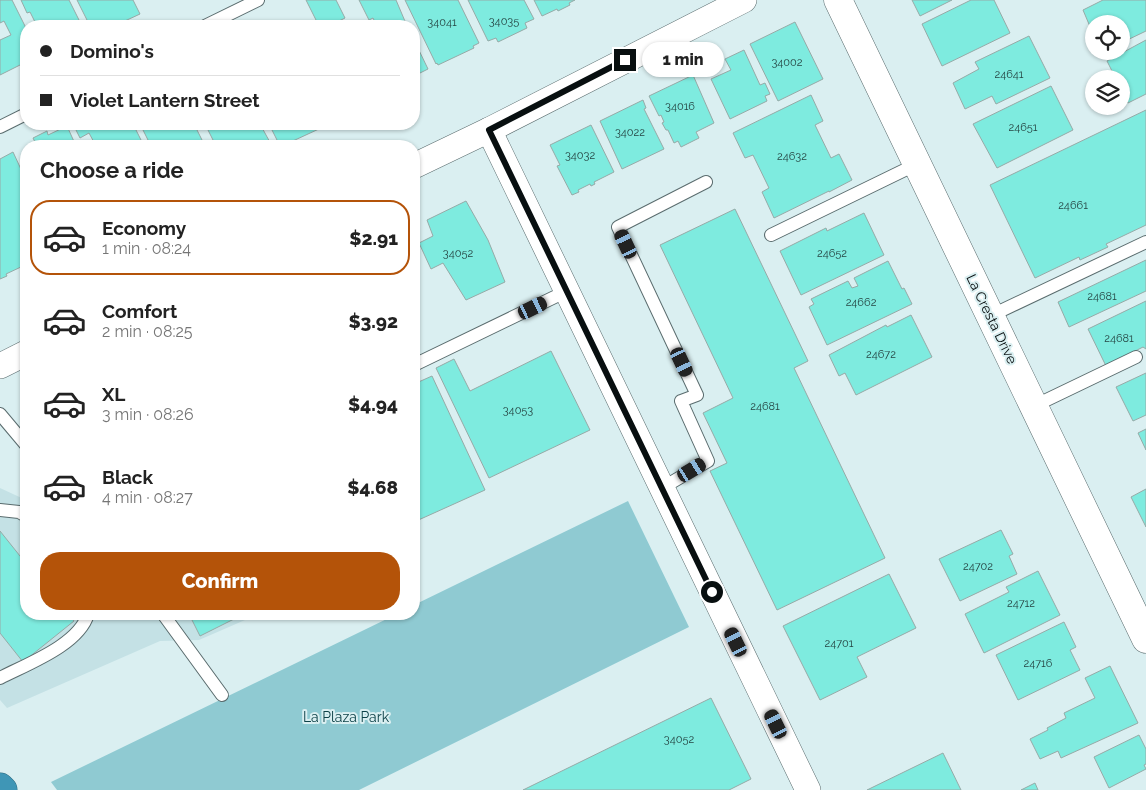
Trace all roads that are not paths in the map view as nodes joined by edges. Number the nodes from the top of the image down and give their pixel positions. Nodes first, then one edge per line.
1 (258, 0) edge
2 (744, 0) edge
3 (838, 0) edge
4 (217, 20) edge
5 (20, 117) edge
6 (0, 126) edge
7 (489, 130) junction
8 (420, 163) edge
9 (917, 164) junction
10 (706, 182) dead end
11 (771, 235) dead end
12 (1146, 242) edge
13 (567, 291) junction
14 (990, 316) junction
15 (20, 356) edge
16 (1136, 357) dead end
17 (420, 362) edge
18 (0, 366) edge
19 (1034, 406) junction
20 (0, 414) edge
21 (20, 438) edge
22 (662, 488) junction
23 (0, 510) edge
24 (20, 513) edge
25 (86, 620) edge
26 (167, 620) edge
27 (1146, 639) edge
28 (0, 678) edge
29 (222, 695) dead end
30 (0, 787) edge
31 (3, 790) edge
32 (808, 790) edge

1 - 4 lane
2 - 7 street
3 - 9 street, La Cresta Drive
5 - 6 lane
7 - 8 street
7 - 13 street
9 - 11 lane
9 - 14 street, La Cresta Drive
10 - 22 lane
12 - 14 lane
13 - 17 lane
13 - 22 street
14 - 19 street, La Cresta Drive
15 - 18 street
16 - 19 lane
19 - 27 street, La Cresta Drive
20 - 21 lane
22 - 32 street
23 - 24 lane
25 - 28 lane
26 - 29 lane
30 - 31 highway

